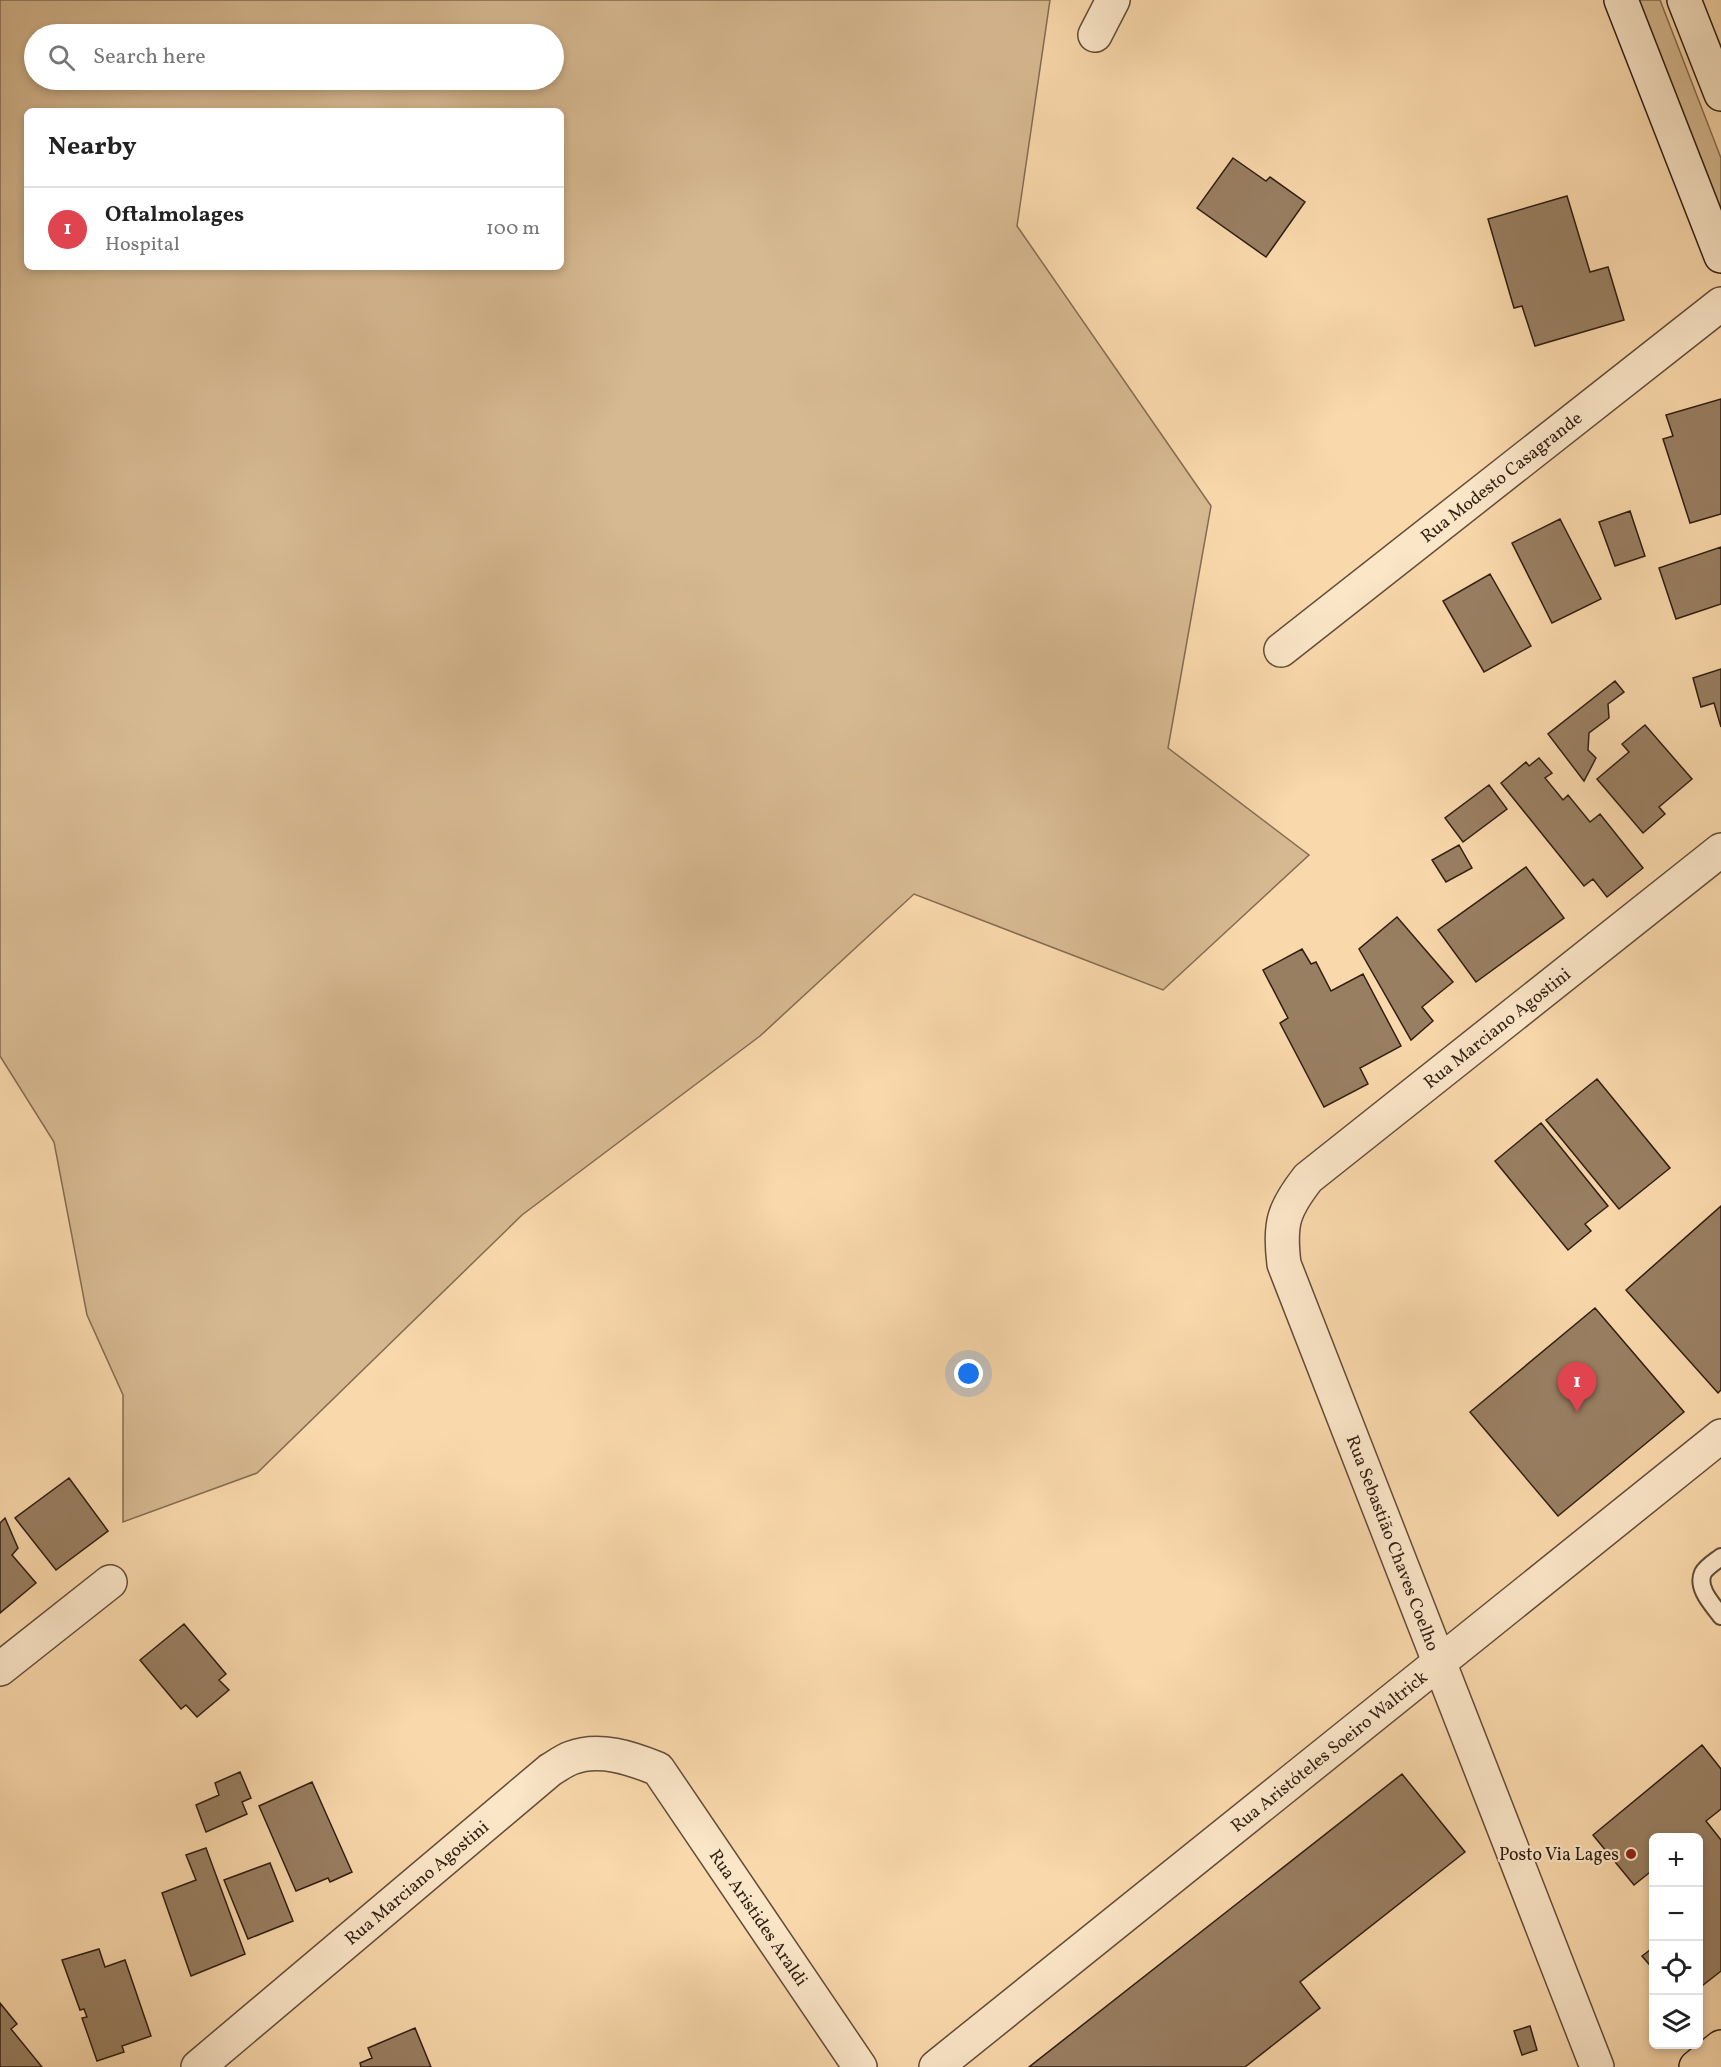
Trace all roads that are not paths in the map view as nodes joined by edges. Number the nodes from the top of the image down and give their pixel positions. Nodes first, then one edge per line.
1 (1113, 0) edge
2 (1621, 0) edge
3 (1684, 0) edge
4 (1095, 34) dead end
5 (1721, 94) edge
6 (1721, 256) edge
7 (1721, 304) edge
8 (1281, 650) dead end
9 (1721, 850) edge
10 (1284, 1217) joint
11 (1721, 1436) edge
12 (1721, 1557) edge
13 (110, 1582) dead end
14 (1721, 1616) edge
15 (1439, 1662) junction
16 (0, 1669) edge
17 (658, 1769) joint
18 (1721, 2047) edge
19 (198, 2067) edge
20 (861, 2067) edge
21 (936, 2067) edge
22 (1597, 2067) edge
23 (1696, 2067) edge

1 - 4 street
2 - 6 street
3 - 5 street
7 - 8 street, Rua Modesto Casagrande
9 - 10 street, Rua Marciano Agostini
10 - 15 street, Rua Sebastião Chaves Coelho
11 - 15 street, Rua Aristóteles Soeiro Waltrick
12 - 14 lane
13 - 16 street
15 - 21 street, Rua Aristóteles Soeiro Waltrick
15 - 22 street, Rua Sebastião Chaves Coelho
17 - 19 street, Rua Marciano Agostini
17 - 20 street, Rua Aristides Araldi
18 - 23 main road

